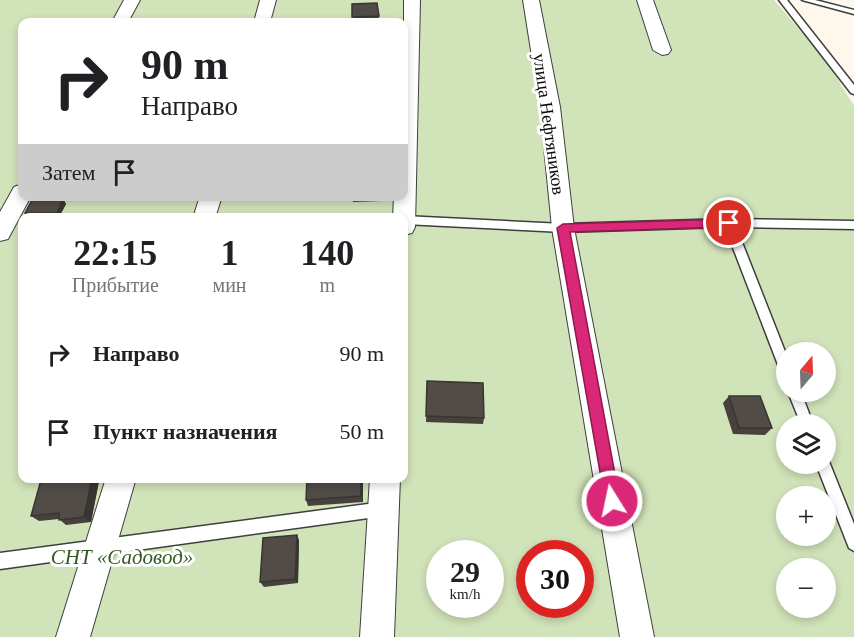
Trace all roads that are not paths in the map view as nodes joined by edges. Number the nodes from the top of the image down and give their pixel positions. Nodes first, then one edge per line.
1 (132, 0) edge
2 (268, 0) edge
3 (412, 0) edge
4 (531, 0) edge
5 (645, 0) edge
6 (783, 0) edge
7 (806, 0) edge
8 (854, 12) edge
9 (122, 18) edge
10 (263, 18) edge
11 (663, 50) dead end
12 (850, 79) edge
13 (854, 91) edge
14 (408, 110) edge
15 (18, 199) edge
16 (408, 220) edge
17 (729, 223) junction
18 (854, 225) edge
19 (563, 228) junction
20 (0, 232) edge
21 (776, 344) edge
22 (827, 474) edge
23 (119, 483) edge
24 (384, 494) edge
25 (854, 543) edge
26 (99, 548) junction
27 (0, 561) edge
28 (73, 637) edge
29 (377, 637) edge
30 (637, 637) edge

1 - 9 street
2 - 10 street
3 - 14 street
4 - 19 street, улица Нефтяников
5 - 11 street
6 - 12 lane
7 - 8 lane
12 - 13 lane
15 - 20 street
16 - 19 lane
17 - 18 lane
17 - 19 lane
17 - 21 lane
19 - 30 street, улица Нефтяников
22 - 25 lane
23 - 26 street
24 - 26 lane
24 - 29 street
26 - 27 lane
26 - 28 street

